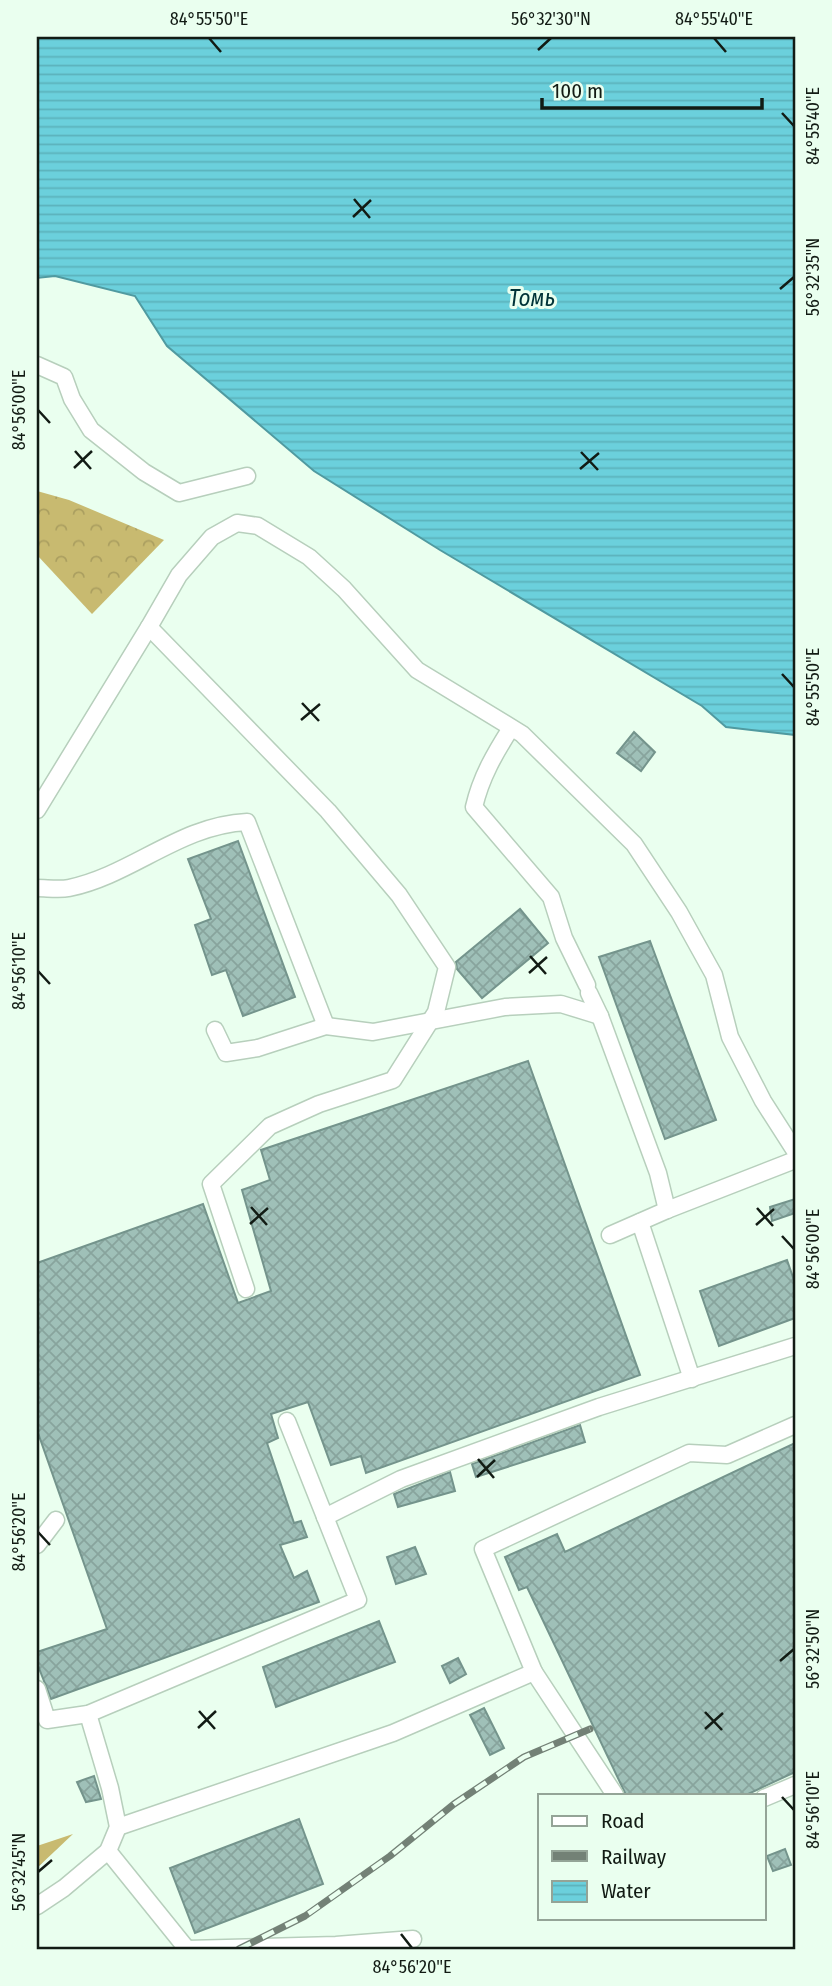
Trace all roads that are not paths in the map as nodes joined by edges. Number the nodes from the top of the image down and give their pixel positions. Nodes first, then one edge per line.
1 (37, 365) edge
2 (247, 476) dead end
3 (149, 628) junction
4 (511, 727) junction
5 (37, 810) edge
6 (37, 888) edge
7 (600, 1016) junction
8 (429, 1022) junction
9 (326, 1026) junction
10 (215, 1030) dead end
11 (795, 1151) edge
12 (795, 1160) edge
13 (667, 1210) junction
14 (640, 1222) junction
15 (610, 1235) dead end
16 (246, 1289) dead end
17 (795, 1346) edge
18 (692, 1379) junction
19 (287, 1421) dead end
20 (795, 1425) edge
21 (325, 1517) junction
22 (56, 1520) dead end
23 (37, 1545) edge
24 (534, 1672) junction
25 (37, 1689) edge
26 (88, 1714) junction
27 (795, 1785) edge
28 (614, 1794) edge
29 (766, 1797) edge
30 (118, 1827) junction
31 (108, 1851) junction
32 (37, 1906) edge
33 (413, 1939) dead end
34 (187, 1949) edge

1 - 2 lane
3 - 4 lane
3 - 5 lane
3 - 8 lane
4 - 7 lane
4 - 11 lane
6 - 9 lane
7 - 8 lane
7 - 13 lane
8 - 9 lane
8 - 16 lane
9 - 10 lane
12 - 13 lane
13 - 14 lane
14 - 15 lane
14 - 18 lane
17 - 18 lane
18 - 21 lane
19 - 21 lane
20 - 24 lane
21 - 26 lane
22 - 23 lane
24 - 28 lane
24 - 30 lane
25 - 26 lane
26 - 30 lane
27 - 29 lane
30 - 31 lane
31 - 32 lane
31 - 34 lane
33 - 34 lane

